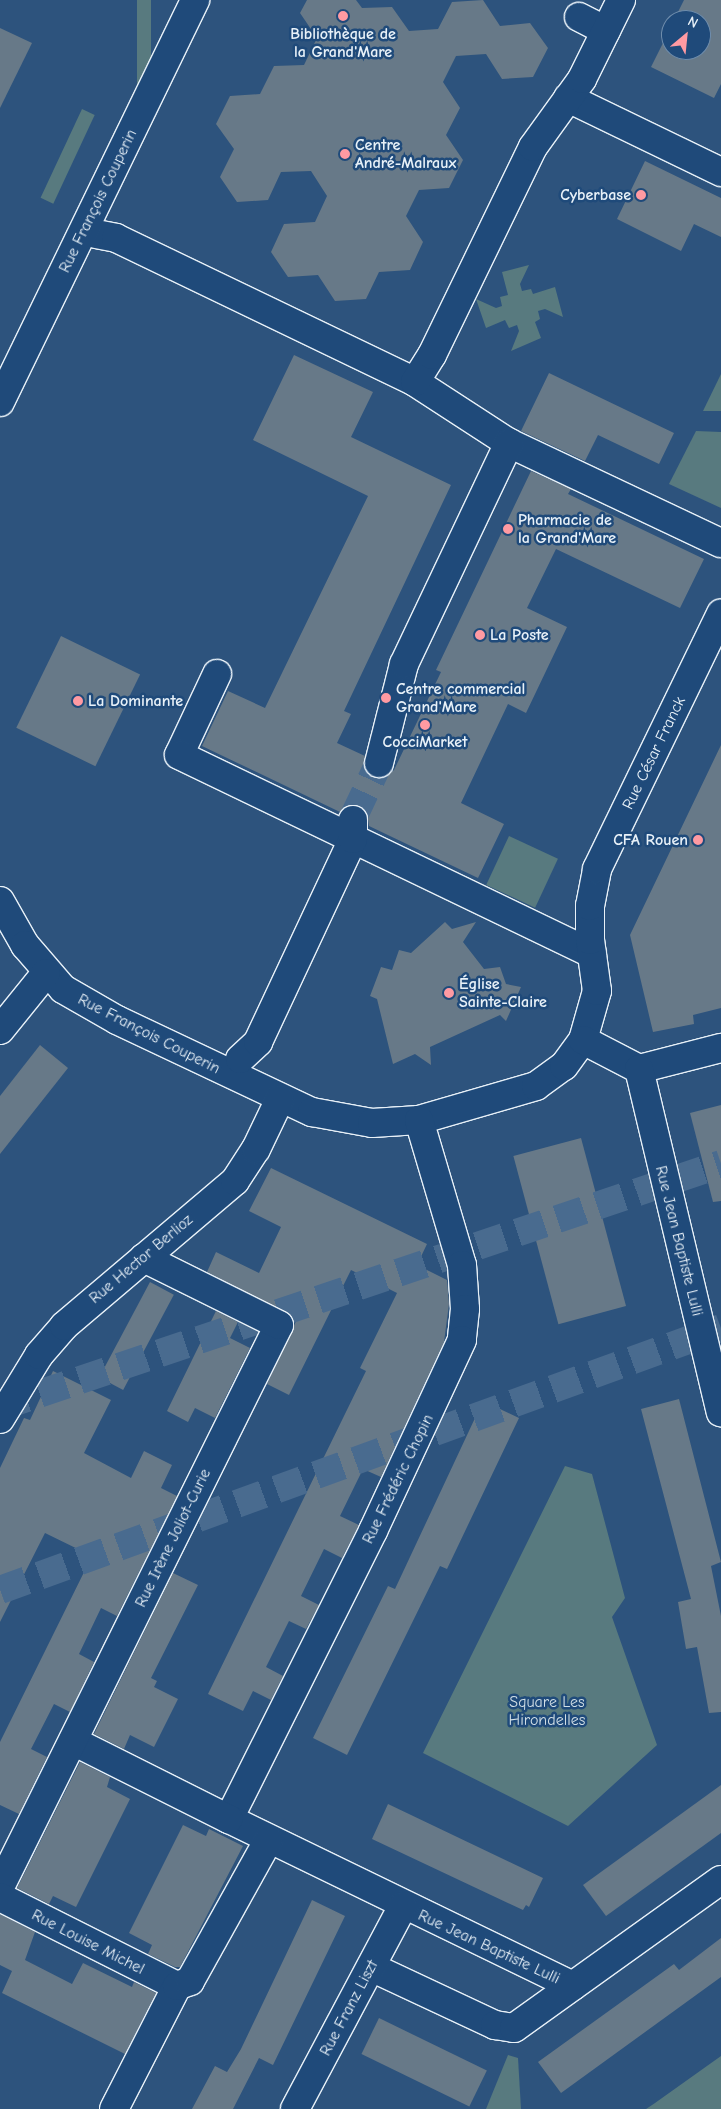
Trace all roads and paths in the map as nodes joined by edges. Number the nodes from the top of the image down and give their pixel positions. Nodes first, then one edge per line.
1 (195, 0) edge
2 (621, 0) edge
3 (579, 17) dead end
4 (606, 31) junction
5 (568, 98) junction
6 (721, 172) edge
7 (96, 234) dead end
8 (415, 382) junction
9 (0, 402) edge
10 (509, 443) junction
11 (721, 543) edge
12 (721, 614) edge
13 (217, 674) dead end
14 (379, 763) tunnel mouth
15 (353, 828) junction
16 (0, 902) edge
17 (592, 954) junction
18 (46, 973) junction
19 (0, 1030) edge
20 (583, 1040) junction
21 (721, 1048) edge
22 (240, 1059) dead end
23 (639, 1069) junction
24 (280, 1099) junction
25 (419, 1120) junction
26 (144, 1258) junction
27 (710, 1318) edge
28 (721, 1412) edge
29 (0, 1419) edge
30 (73, 1741) junction
31 (229, 1819) junction
32 (269, 1839) junction
33 (721, 1880) edge
34 (0, 1887) edge
35 (0, 1898) edge
36 (403, 1906) junction
37 (372, 1967) junction
38 (177, 1986) junction
39 (573, 1986) junction
40 (114, 2109) edge
41 (294, 2109) edge

1 - 9 street, Rue François Couperin
2 - 4 street
3 - 4 street
4 - 5 street
5 - 6 street
5 - 8 street
7 - 8 street
8 - 10 street
10 - 11 street
10 - 14 street
12 - 17 street, Rue César Franck
13 - 15 street
15 - 17 street
15 - 22 street
16 - 18 street, Rue François Couperin
17 - 20 street, Rue César Franck
18 - 19 street
18 - 24 street, Rue François Couperin
20 - 23 street
20 - 25 street, Rue François Couperin
21 - 23 street
23 - 27 street, Rue Jean Baptiste Lulli
24 - 25 street, Rue François Couperin
24 - 26 street, Rue Hector Berlioz
25 - 31 street, Rue Frédéric Chopin
26 - 29 street, Rue Hector Berlioz
26 - 30 street, Rue Irène Joliot-Curie
27 - 28 street, Rue Jean Baptiste Lulli
30 - 31 street
30 - 34 street, Rue Irène Joliot-Curie
31 - 32 street
32 - 36 street
32 - 38 street
33 - 39 street, Rue Jean Baptiste Lulli
35 - 38 street, Rue Louise Michel
36 - 37 street, Rue Franz Liszt
36 - 39 street, Rue Jean Baptiste Lulli
37 - 39 street
37 - 41 street, Rue Franz Liszt
38 - 40 street

